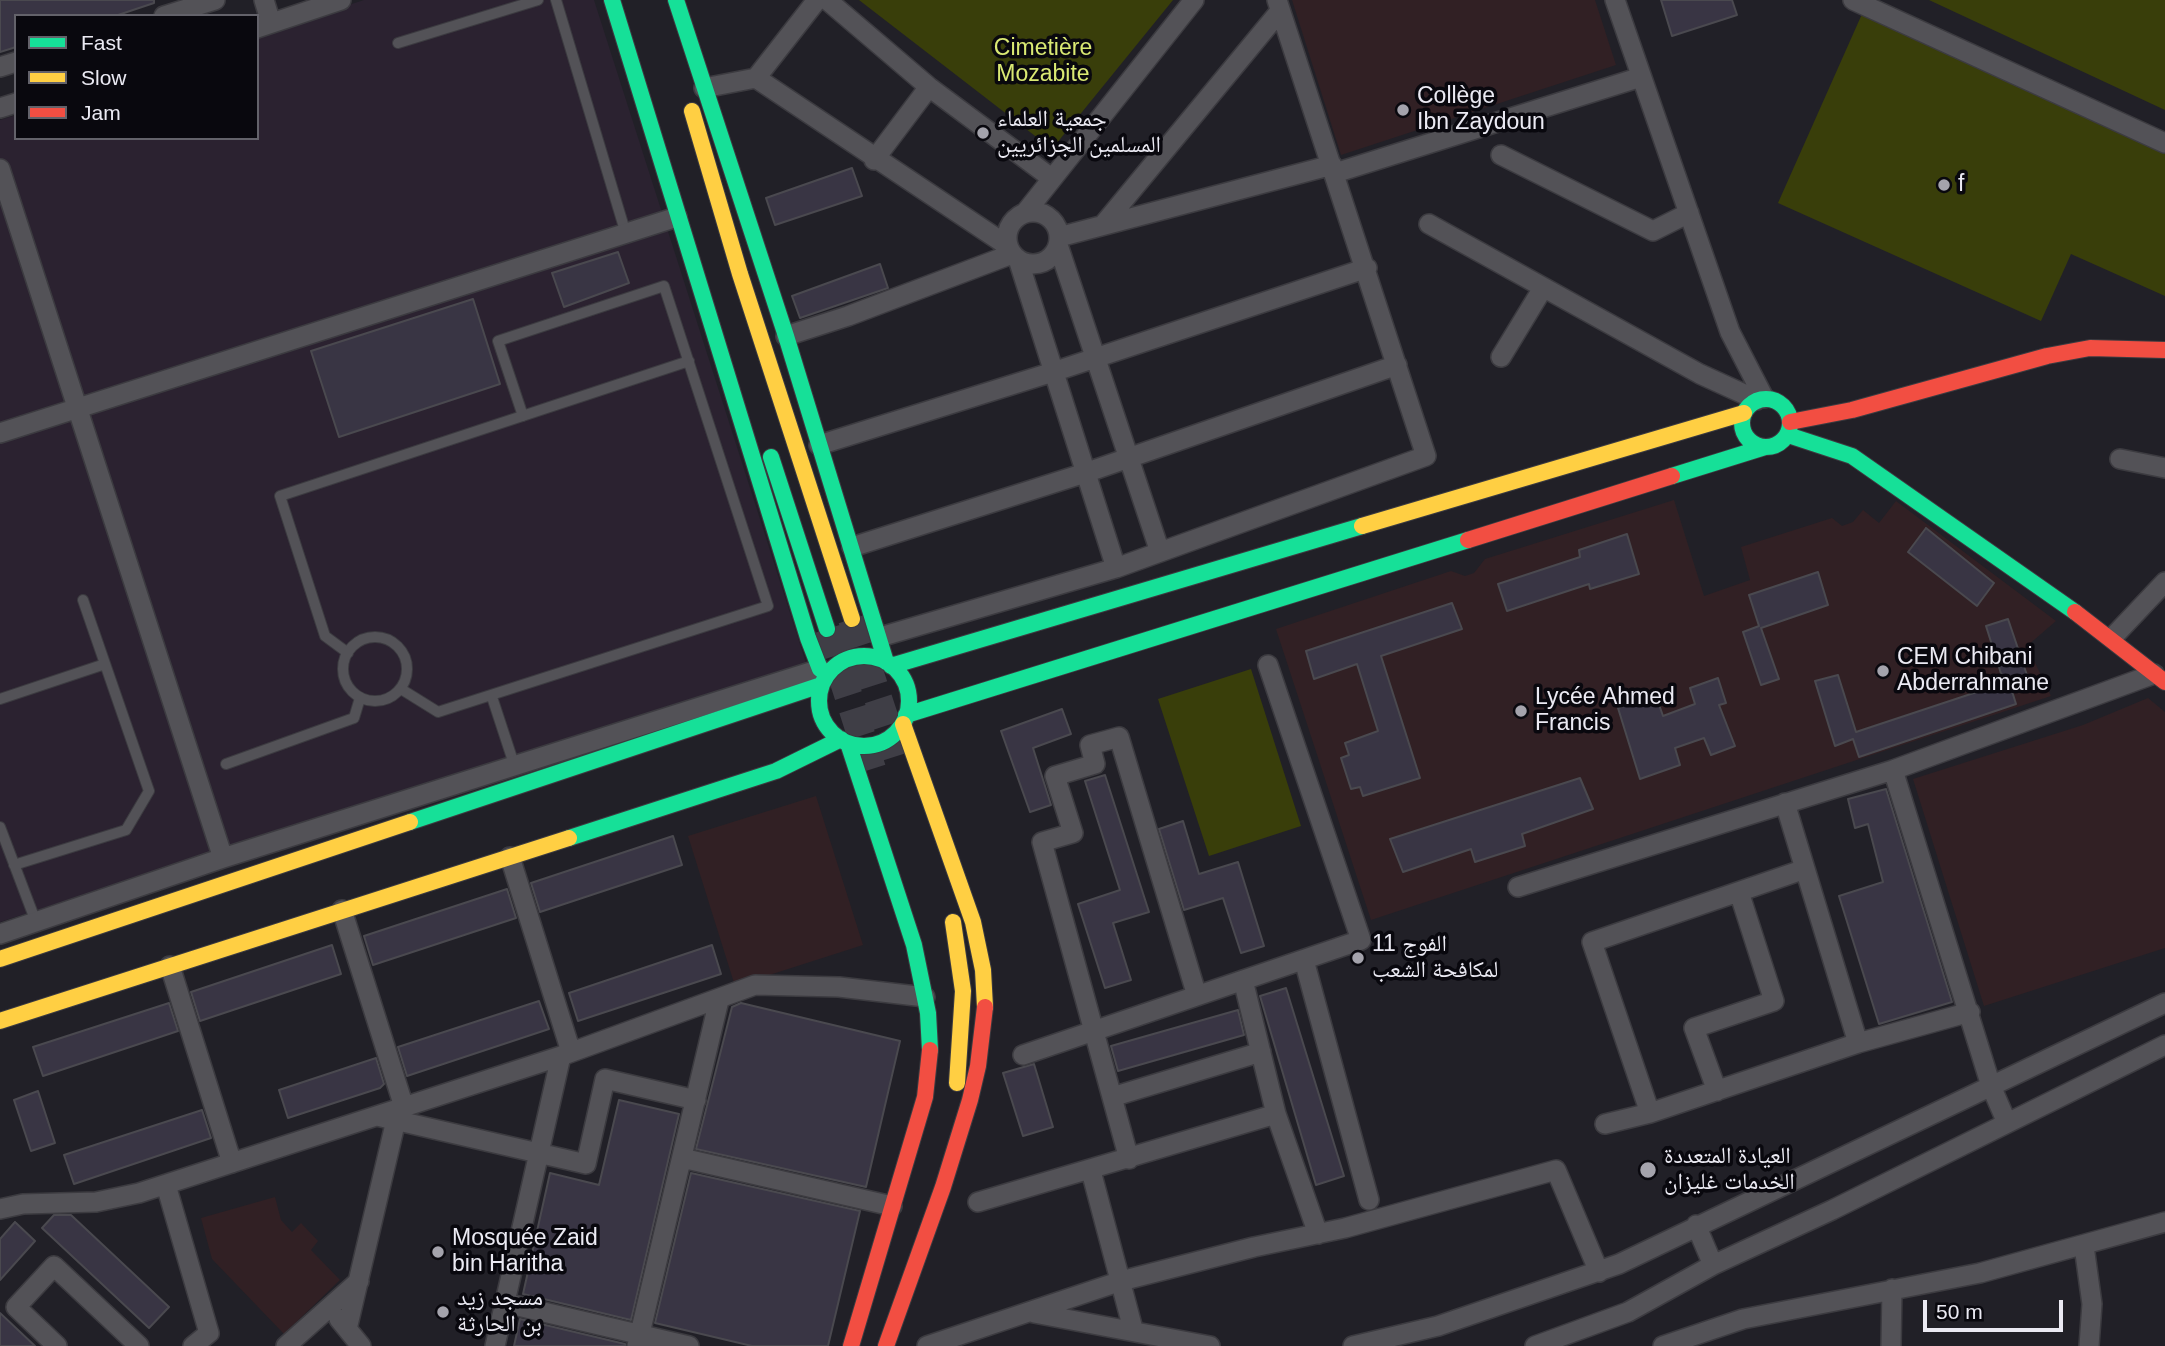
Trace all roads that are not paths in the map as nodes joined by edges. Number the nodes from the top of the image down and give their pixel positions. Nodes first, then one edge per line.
1 (215, 0) edge
2 (264, 0) edge
3 (341, 0) edge
4 (538, 0) edge
5 (556, 0) edge
6 (614, 0) edge
7 (660, 0) edge
8 (676, 0) edge
9 (817, 0) edge
10 (828, 0) edge
11 (1194, 0) edge
12 (1615, 0) edge
13 (1853, 0) edge
14 (1278, 6) edge
15 (170, 14) edge
16 (264, 26) edge
17 (671, 39) dead end
18 (398, 43) dead end
19 (1641, 77) junction
20 (756, 78) junction
21 (929, 87) junction
22 (695, 90) junction
23 (2165, 143) edge
24 (1501, 155) dead end
25 (874, 160) junction
26 (0, 169) edge
27 (1334, 169) junction
28 (1050, 177) junction
29 (1025, 213) junction
30 (1689, 213) junction
31 (677, 217) junction
32 (1429, 224) dead end
33 (1103, 225) junction
34 (626, 234) junction
35 (1059, 241) junction
36 (1013, 253) junction
37 (1367, 268) junction
38 (1543, 288) junction
39 (786, 336) junction
40 (2165, 350) edge
41 (1095, 357) junction
42 (1501, 357) dead end
43 (689, 361) junction
44 (1397, 365) junction
45 (1053, 372) junction
46 (746, 380) dead end
47 (1755, 404) junction
48 (79, 409) junction
49 (523, 416) junction
50 (1789, 428) junction
51 (0, 433) edge
52 (767, 445) dead end
53 (819, 446) junction
54 (1765, 447) junction
55 (1128, 457) junction
56 (2120, 459) dead end
57 (2165, 468) edge
58 (1085, 473) junction
59 (852, 547) junction
60 (1160, 552) junction
61 (1116, 568) junction
62 (2165, 582) edge
63 (83, 600) dead end
64 (852, 619) tunnel mouth
65 (827, 629) tunnel mouth
66 (880, 637) junction
67 (2112, 638) junction
68 (348, 653) junction
69 (105, 664) junction
70 (889, 664) junction
71 (1268, 665) dead end
72 (823, 676) junction
73 (2160, 678) edge
74 (401, 689) junction
75 (492, 697) junction
76 (360, 698) junction
77 (0, 699) edge
78 (904, 720) junction
79 (844, 741) junction
80 (897, 756) tunnel mouth
81 (512, 758) dead end
82 (226, 764) dead end
83 (872, 769) tunnel mouth
84 (1893, 771) junction
85 (1785, 803) junction
86 (915, 808) dead end
87 (0, 827) edge
88 (510, 856) junction
89 (223, 858) junction
90 (14, 865) junction
91 (1805, 869) junction
92 (1518, 887) dead end
93 (1740, 892) junction
94 (342, 911) junction
95 (949, 911) dead end
96 (36, 922) junction
97 (0, 934) edge
98 (0, 960) edge
99 (1304, 960) junction
100 (170, 966) junction
101 (1243, 980) junction
102 (1197, 996) junction
103 (925, 997) junction
104 (719, 1000) junction
105 (2165, 1003) edge
106 (1970, 1012) junction
107 (0, 1021) edge
108 (1094, 1031) junction
109 (1858, 1043) junction
110 (2165, 1045) edge
111 (1261, 1052) junction
112 (566, 1054) junction
113 (1023, 1055) dead end
114 (1991, 1086) junction
115 (1717, 1091) junction
116 (925, 1097) junction
117 (1112, 1097) junction
118 (696, 1100) junction
119 (400, 1113) junction
120 (1650, 1113) junction
121 (1276, 1114) junction
122 (2007, 1123) junction
123 (1605, 1124) dead end
124 (539, 1153) junction
125 (682, 1158) junction
126 (1129, 1159) junction
127 (232, 1163) junction
128 (1091, 1171) junction
129 (166, 1185) junction
130 (943, 1187) junction
131 (1369, 1200) dead end
132 (978, 1202) dead end
133 (892, 1206) junction
134 (0, 1209) edge
135 (2165, 1222) edge
136 (1696, 1225) junction
137 (1318, 1234) junction
138 (2084, 1245) junction
139 (1713, 1265) junction
140 (1599, 1272) junction
141 (359, 1281) junction
142 (1121, 1281) junction
143 (1892, 1289) junction
144 (505, 1303) junction
145 (330, 1307) junction
146 (1030, 1312) junction
147 (1133, 1329) junction
148 (355, 1338) edge
149 (216, 1339) edge
150 (638, 1340) edge
151 (1539, 1345) edge
152 (57, 1346) edge
153 (139, 1346) edge
154 (193, 1346) edge
155 (286, 1346) edge
156 (381, 1346) edge
157 (495, 1346) edge
158 (689, 1346) edge
159 (851, 1346) edge
160 (886, 1346) edge
161 (927, 1346) edge
162 (1210, 1346) edge
163 (1353, 1346) edge
164 (1663, 1346) edge
165 (1891, 1346) edge
166 (2089, 1346) edge

1 - 15 street
2 - 16 street
3 - 16 street
4 - 18 lane
5 - 34 lane
6 - 31 main road
6 - 46 main road
7 - 17 main road
8 - 22 main road
9 - 20 street
10 - 21 street
11 - 28 street
12 - 19 street
13 - 23 street
14 - 27 street
14 - 33 street
19 - 27 street
19 - 30 street
20 - 22 street
20 - 25 street
21 - 25 street
21 - 28 street
22 - 39 main road
22 - 64 main road
24 - 30 street
25 - 36 street
26 - 48 street
27 - 33 street
27 - 37 street
28 - 29 street
29 - 35 street
29 - 36 street
30 - 47 street
31 - 34 street
31 - 72 main road
32 - 38 street
33 - 35 street
34 - 48 street
35 - 36 street
35 - 41 street
36 - 39 street
36 - 45 street
37 - 41 street
37 - 44 street
38 - 42 street
38 - 47 street
39 - 53 main road
40 - 50 main road
41 - 45 street
41 - 55 street
43 - 49 lane
43 - 49 lane
43 - 75 lane
44 - 55 street
44 - 60 street
45 - 53 street
45 - 58 street
47 - 50 main road
47 - 54 main road
47 - 70 main road
48 - 51 street
48 - 89 street
49 - 68 lane
50 - 54 main road
50 - 67 main road
52 - 65 main road
53 - 59 main road
54 - 78 main road
55 - 58 street
55 - 60 street
56 - 57 street
58 - 59 street
58 - 61 street
59 - 66 main road
60 - 61 street
61 - 66 street
62 - 67 street
63 - 69 lane
66 - 70 main road
67 - 73 main road
68 - 74 lane
68 - 76 lane
69 - 77 lane
69 - 90 lane
70 - 72 main road
70 - 78 main road
71 - 99 street
72 - 79 main road
72 - 89 street
72 - 98 main road
73 - 84 street
74 - 75 lane
74 - 76 lane
75 - 81 lane
76 - 82 lane
78 - 79 main road
78 - 130 main road
79 - 88 main road
79 - 103 main road
80 - 86 main road
83 - 116 main road
84 - 85 street
84 - 106 street
85 - 91 street
85 - 92 street
87 - 90 lane
88 - 94 main road
88 - 112 street
89 - 96 street
90 - 96 lane
91 - 93 street
91 - 109 street
93 - 115 street
93 - 120 street
94 - 100 main road
94 - 119 street
95 - 130 main road
96 - 97 street
99 - 101 street
99 - 131 street
100 - 107 main road
100 - 127 street
101 - 102 street
101 - 111 street
102 - 108 street
102 - 108 street
103 - 104 street
103 - 116 main road
104 - 112 street
104 - 118 street
105 - 114 street
106 - 109 street
106 - 114 street
108 - 113 street
108 - 117 street
109 - 115 street
110 - 122 street
111 - 117 street
111 - 121 street
112 - 119 street
112 - 124 street
114 - 122 street
114 - 136 street
115 - 120 street
116 - 133 main road
117 - 126 street
118 - 124 street
118 - 125 street
119 - 124 street
119 - 127 street
119 - 141 street
120 - 123 street
121 - 126 street
121 - 137 street
122 - 139 street
124 - 144 street
125 - 133 street
125 - 150 street
126 - 128 street
127 - 129 street
128 - 132 street
128 - 142 street
129 - 134 street
129 - 149 street
130 - 160 main road
133 - 159 main road
135 - 138 street
136 - 139 street
136 - 140 street
137 - 140 street
137 - 142 street
138 - 143 street
138 - 166 street
139 - 151 street
140 - 163 street
141 - 145 street
141 - 148 street
142 - 146 street
142 - 147 street
143 - 164 street
143 - 165 street
144 - 150 street
144 - 157 street
145 - 148 street
145 - 155 street
146 - 147 street
146 - 161 street
147 - 162 street
148 - 156 street
149 - 154 street
150 - 158 street
152 - 153 street

